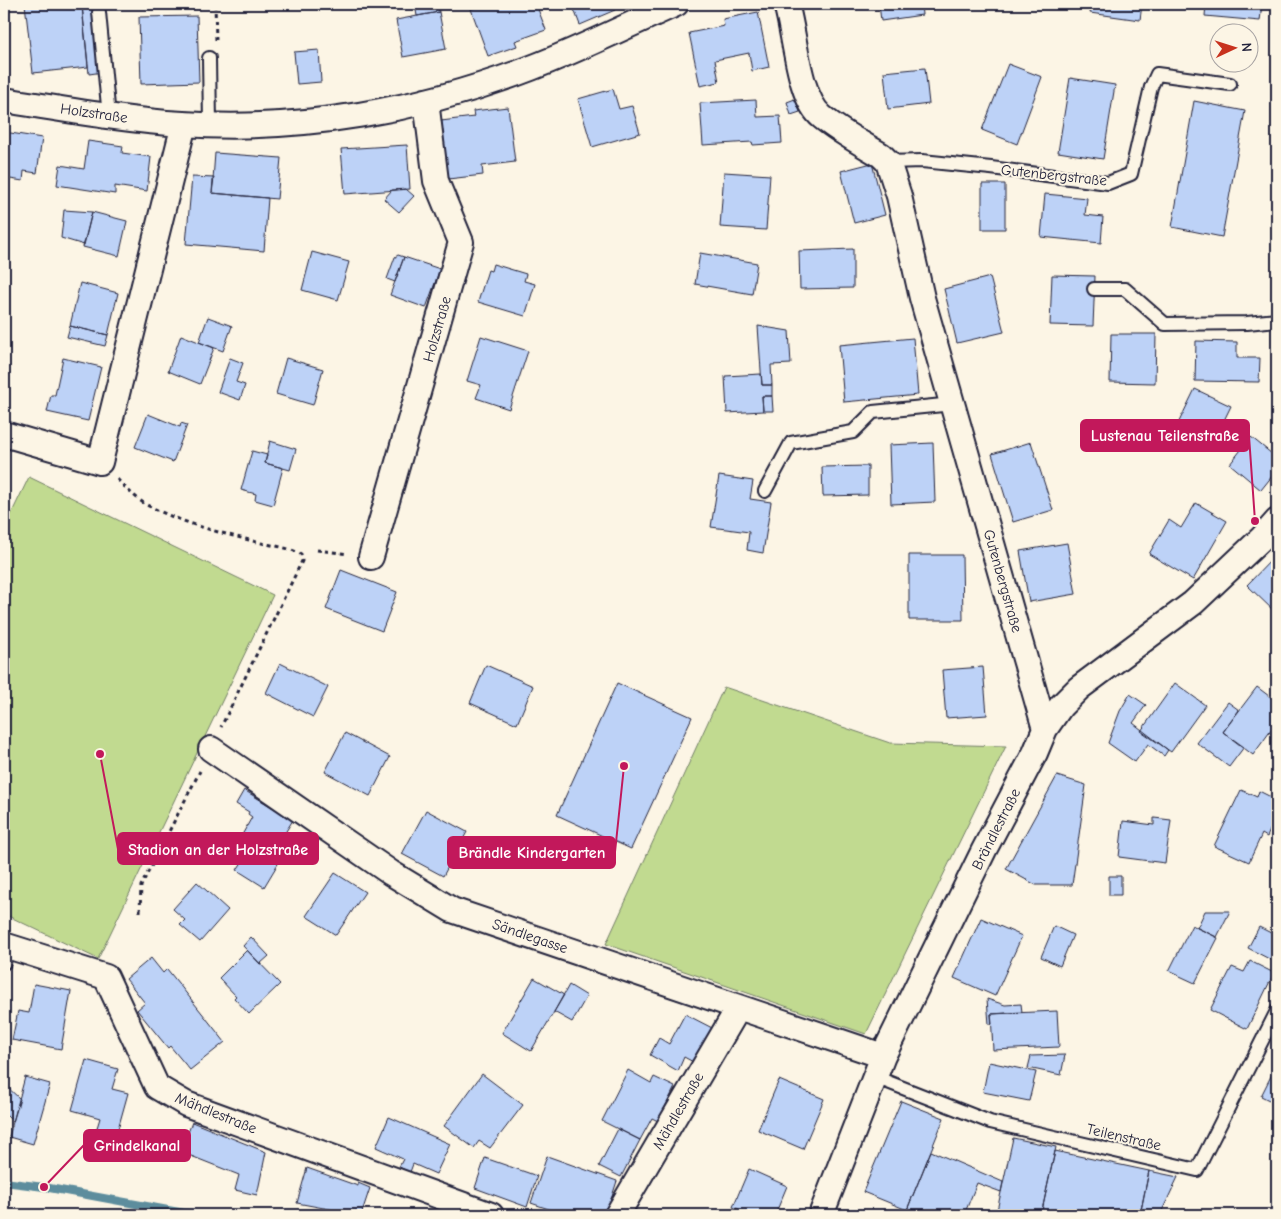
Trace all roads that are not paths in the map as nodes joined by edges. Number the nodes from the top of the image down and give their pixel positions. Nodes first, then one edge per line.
1 (676, 4) edge
2 (786, 4) edge
3 (641, 11) edge
4 (99, 12) dead end
5 (209, 58) road end
6 (1230, 84) dead end
7 (4, 100) edge
8 (426, 101) junction
9 (109, 117) junction
10 (184, 124) junction
11 (210, 124) junction
12 (888, 162) junction
13 (1094, 289) dead end
14 (1277, 320) edge
15 (953, 404) junction
16 (4, 434) edge
17 (765, 491) dead end
18 (1277, 521) edge
19 (371, 557) road end
20 (1045, 729) junction
21 (211, 749) dead end
22 (5, 951) edge
23 (738, 1007) junction
24 (1277, 1011) edge
25 (879, 1066) junction
26 (491, 1215) edge
27 (617, 1215) edge
28 (822, 1215) edge

1 - 3 street, Holzstraße
2 - 12 street
3 - 8 street, Holzstraße
4 - 9 lane
5 - 11 lane
6 - 12 lane, Gutenbergstraße
7 - 9 street, Holzstraße
8 - 11 street, Holzstraße
8 - 19 street, Holzstraße
9 - 10 street, Holzstraße
10 - 11 street, Holzstraße
10 - 16 street
12 - 15 street, Gutenbergstraße
13 - 14 lane
15 - 17 lane
15 - 20 street, Gutenbergstraße
18 - 20 street, Brändlestraße
20 - 25 street, Brändlestraße
21 - 23 street, Sändlegasse
22 - 26 street, Mähdlestraße
23 - 25 street, Sändlegasse
23 - 27 street, Mähdlestraße
24 - 25 lane, Teilenstraße
25 - 28 street, Brändlestraße

